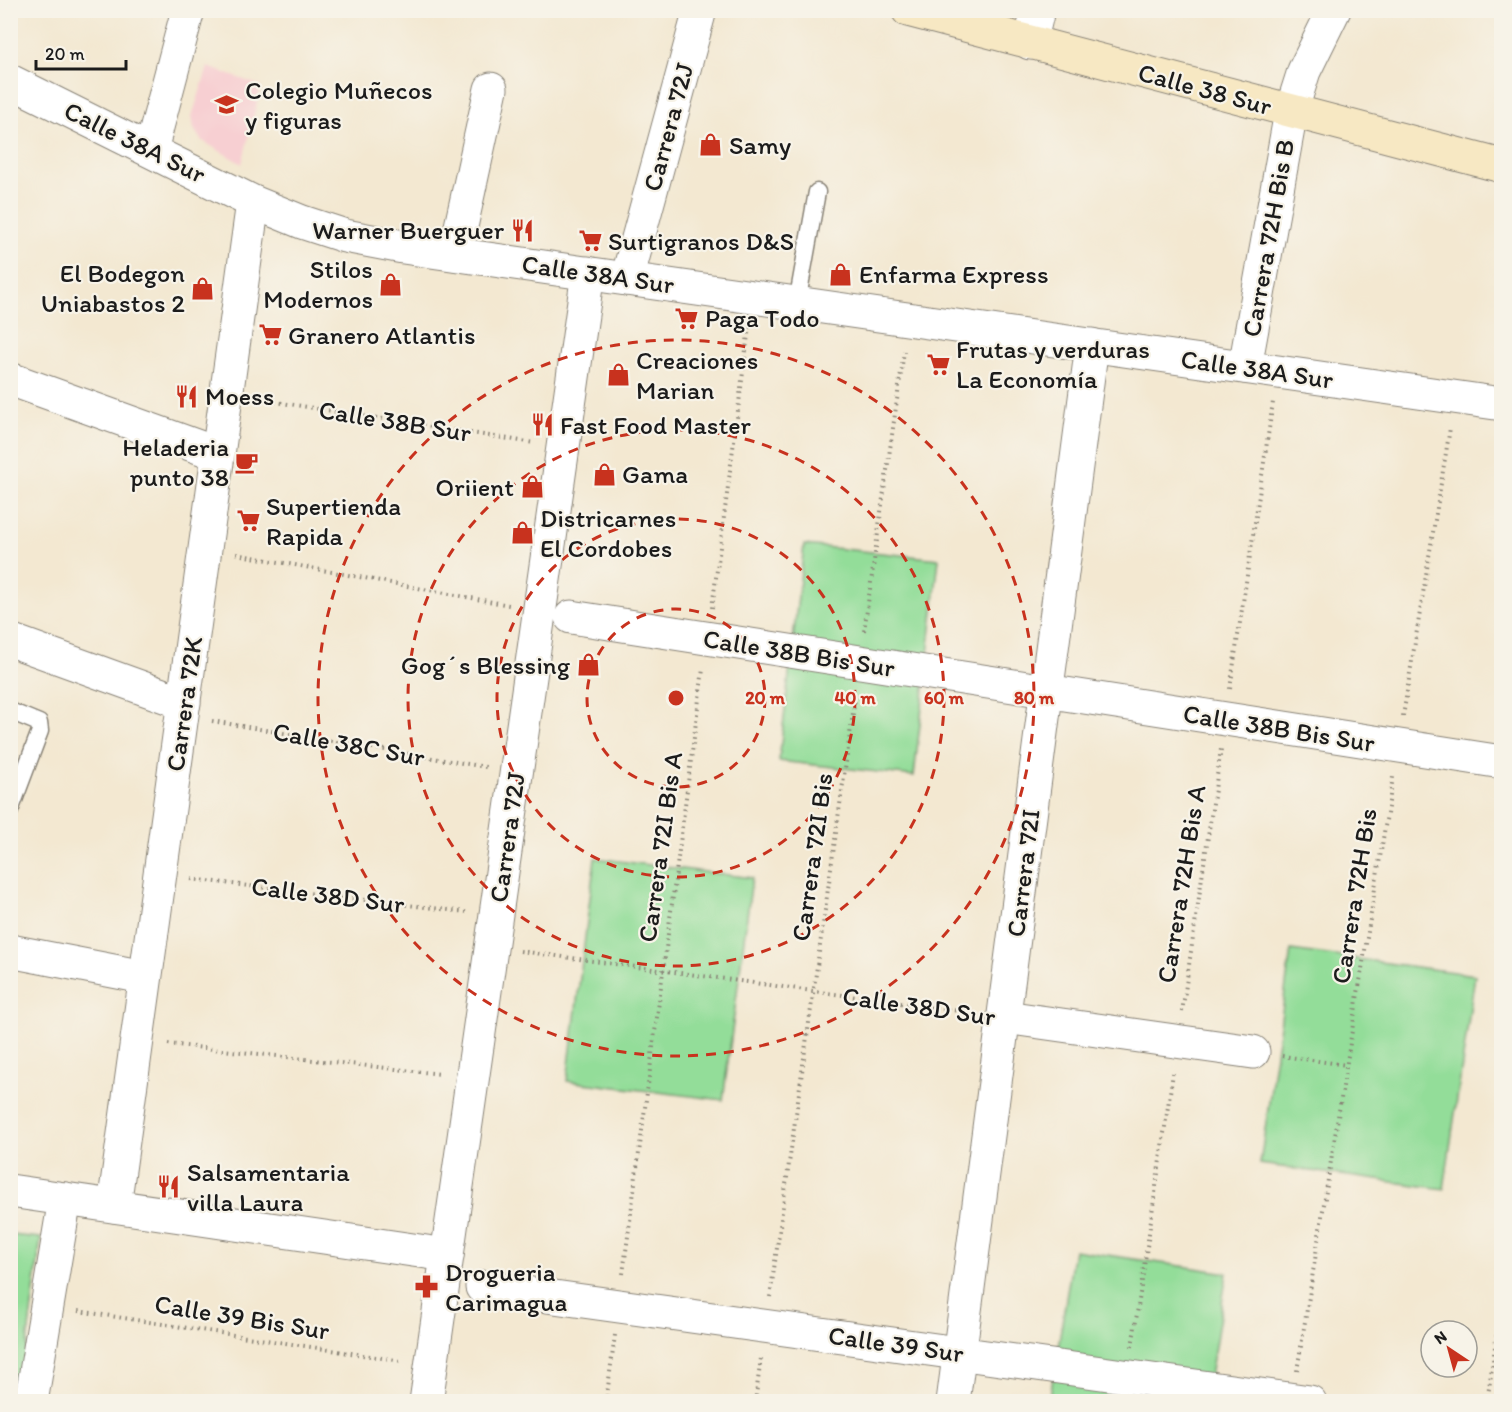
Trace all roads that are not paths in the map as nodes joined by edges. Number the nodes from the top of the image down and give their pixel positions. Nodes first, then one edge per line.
1 (188, 10) edge
2 (700, 10) edge
3 (908, 10) edge
4 (1038, 10) edge
5 (1334, 10) edge
6 (1030, 43) junction
7 (10, 81) edge
8 (491, 89) dead end
9 (1291, 112) junction
10 (151, 150) junction
11 (1502, 166) edge
12 (817, 192) dead end
13 (253, 202) junction
14 (455, 254) junction
15 (588, 273) junction
16 (627, 279) junction
17 (796, 303) junction
18 (1092, 345) junction
19 (1245, 367) junction
20 (10, 378) edge
21 (1502, 404) edge
22 (218, 454) junction
23 (571, 617) dead end
24 (10, 640) edge
25 (1046, 691) junction
26 (183, 709) junction
27 (10, 711) edge
28 (1502, 762) edge
29 (10, 811) edge
30 (10, 951) edge
31 (144, 977) junction
32 (1004, 1017) junction
33 (1253, 1052) road end
34 (10, 1191) edge
35 (65, 1199) junction
36 (114, 1206) junction
37 (447, 1255) junction
38 (482, 1287) dead end
39 (959, 1353) junction
40 (1301, 1400) edge
41 (32, 1401) edge
42 (426, 1401) edge
43 (953, 1401) edge

1 - 10 street
2 - 16 street, Carrera 72J
3 - 6 street, Calle 38 Sur
4 - 6 street
5 - 9 street, Carrera 72H Bis B
6 - 9 street, Calle 38 Sur
7 - 10 street, Calle 38A Sur
8 - 14 street
9 - 11 street, Calle 38 Sur
9 - 19 street, Carrera 72H Bis B
10 - 13 street, Calle 38A Sur
12 - 17 lane
13 - 14 street, Calle 38A Sur
13 - 22 street, Carrera 72K
14 - 15 street, Calle 38A Sur
15 - 16 street, Calle 38A Sur
15 - 37 street, Carrera 72J
16 - 17 street, Calle 38A Sur
17 - 18 street, Calle 38A Sur
18 - 19 street, Calle 38A Sur
18 - 25 street, Carrera 72I
19 - 21 street, Calle 38A Sur
20 - 22 street
22 - 26 street, Carrera 72K
23 - 25 street, Calle 38B Bis Sur
24 - 26 street
25 - 28 street, Calle 38B Bis Sur
25 - 32 street, Carrera 72I
26 - 31 street, Carrera 72K
27 - 29 lane
30 - 31 street
31 - 36 street, Carrera 72K
32 - 33 street, Calle 38D Sur
32 - 39 street, Carrera 72I
34 - 35 street
35 - 36 street
35 - 41 street
36 - 37 street
37 - 42 street, Carrera 72J
38 - 39 street, Calle 39 Sur
39 - 40 street, Calle 39 Sur
39 - 43 street, Carrera 72I

